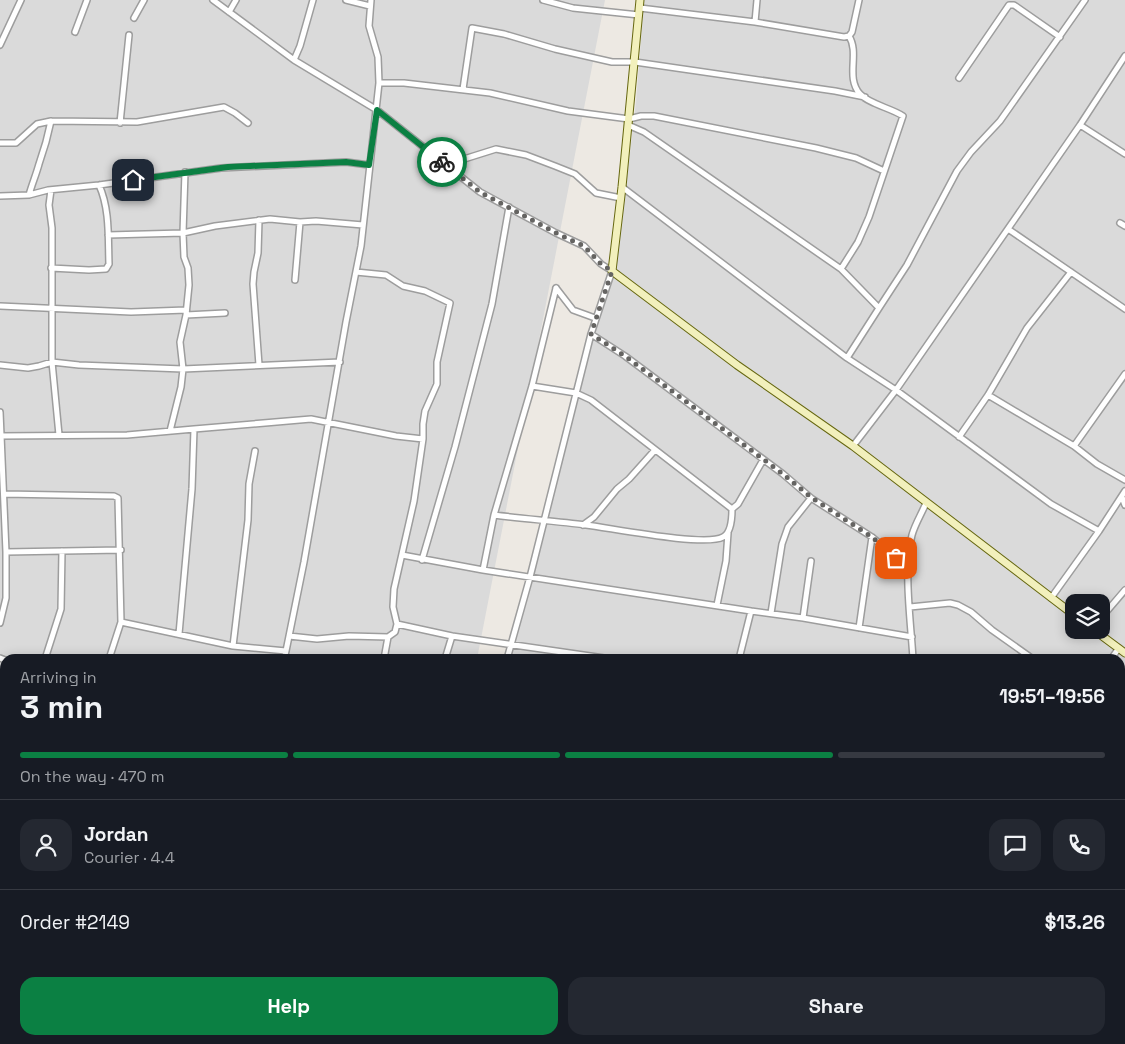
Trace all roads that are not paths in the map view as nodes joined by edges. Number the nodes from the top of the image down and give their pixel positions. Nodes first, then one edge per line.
1 (21, 0) edge
2 (87, 0) edge
3 (144, 0) edge
4 (214, 0) edge
5 (236, 0) edge
6 (313, 0) edge
7 (346, 0) edge
8 (543, 0) edge
9 (757, 0) edge
10 (859, 0) edge
11 (1085, 0) edge
12 (371, 3) edge
13 (640, 8) edge
14 (229, 12) junction
15 (134, 18) dead end
16 (755, 22) junction
17 (75, 32) dead end
18 (129, 35) dead end
19 (849, 36) junction
20 (1060, 37) junction
21 (0, 45) edge
22 (1125, 56) edge
23 (294, 60) junction
24 (635, 62) junction
25 (959, 78) dead end
26 (379, 83) junction
27 (463, 89) junction
28 (864, 97) junction
29 (377, 110) junction
30 (51, 121) junction
31 (629, 122) junction
32 (120, 123) junction
33 (248, 123) dead end
34 (1080, 125) junction
35 (0, 143) edge
36 (1125, 154) edge
37 (369, 165) junction
38 (445, 165) junction
39 (884, 171) junction
40 (185, 172) junction
41 (99, 185) junction
42 (622, 187) junction
43 (51, 190) junction
44 (29, 195) junction
45 (0, 196) edge
46 (621, 198) junction
47 (509, 207) junction
48 (259, 220) junction
49 (300, 222) junction
50 (1120, 222) dead end
51 (363, 225) junction
52 (1125, 226) edge
53 (1008, 229) junction
54 (182, 233) junction
55 (108, 234) junction
56 (51, 268) junction
57 (842, 269) junction
58 (612, 271) junction
59 (356, 272) junction
60 (1071, 272) junction
61 (295, 280) dead end
62 (0, 306) edge
63 (52, 308) junction
64 (879, 308) junction
65 (1125, 308) edge
66 (186, 312) junction
67 (225, 313) dead end
68 (595, 318) junction
69 (591, 334) junction
70 (847, 358) junction
71 (52, 362) junction
72 (340, 362) junction
73 (0, 365) edge
74 (259, 365) junction
75 (183, 369) junction
76 (1125, 374) edge
77 (532, 386) junction
78 (896, 390) junction
79 (576, 393) junction
80 (988, 395) junction
81 (0, 412) edge
82 (328, 422) junction
83 (194, 429) junction
84 (170, 431) junction
85 (60, 435) junction
86 (0, 436) edge
87 (959, 437) junction
88 (424, 439) junction
89 (853, 446) junction
90 (1074, 446) junction
91 (655, 450) junction
92 (255, 451) dead end
93 (763, 460) junction
94 (1125, 480) edge
95 (1124, 493) edge
96 (4, 494) junction
97 (812, 498) junction
98 (926, 502) junction
99 (1125, 505) edge
100 (732, 509) junction
101 (494, 515) junction
102 (544, 521) junction
103 (583, 525) junction
104 (1099, 531) junction
105 (728, 533) junction
106 (2, 536) edge
107 (872, 537) junction
108 (62, 550) junction
109 (121, 550) junction
110 (6, 552) junction
111 (402, 555) junction
112 (422, 560) junction
113 (811, 560) dead end
114 (909, 569) junction
115 (483, 570) junction
116 (530, 577) junction
117 (1125, 590) edge
118 (1050, 598) junction
119 (718, 605) junction
120 (910, 607) junction
121 (1110, 608) edge
122 (1065, 609) edge
123 (751, 610) junction
124 (771, 613) junction
125 (803, 618) junction
126 (0, 622) edge
127 (121, 622) junction
128 (397, 624) junction
129 (859, 628) junction
130 (179, 634) junction
131 (289, 636) junction
132 (452, 636) junction
133 (388, 637) junction
134 (912, 637) junction
135 (1107, 639) edge
136 (510, 644) junction
137 (233, 646) junction
138 (1122, 650) edge
139 (286, 651) junction
140 (47, 654) edge
141 (111, 654) edge
142 (285, 654) edge
143 (385, 654) edge
144 (447, 654) edge
145 (508, 654) edge
146 (577, 654) edge
147 (740, 654) edge
148 (913, 654) edge
149 (1025, 654) edge

1 - 21 street
2 - 17 street
3 - 15 street
4 - 14 street
5 - 14 street
6 - 23 street
7 - 12 street
8 - 13 street
9 - 16 street
10 - 19 street
11 - 20 street
12 - 26 street
13 - 16 street
13 - 24 street
14 - 23 street
16 - 19 street
18 - 32 street
19 - 28 street
20 - 25 street
20 - 64 street
22 - 34 street
23 - 29 street
24 - 27 street
24 - 28 street
24 - 31 street
26 - 27 street
26 - 29 street
27 - 31 street
28 - 39 street
29 - 37 street
29 - 38 street
30 - 32 street
30 - 35 street
30 - 44 street
31 - 39 street
31 - 42 street
31 - 57 street
32 - 33 street
34 - 36 street
34 - 53 street
37 - 40 street
37 - 51 street
38 - 46 street
38 - 47 street
39 - 57 street
40 - 41 street
40 - 54 street
41 - 43 street
41 - 55 street
42 - 46 street
42 - 70 street
43 - 44 street
43 - 56 street
44 - 45 street
46 - 58 street
47 - 58 street
47 - 112 street
48 - 49 street
48 - 54 street
48 - 74 street
49 - 51 street
49 - 61 street
50 - 52 street
51 - 59 street
53 - 60 street
53 - 78 street
54 - 55 street
54 - 66 street
55 - 56 street
56 - 63 street
57 - 64 street
58 - 68 street
58 - 89 street
59 - 72 street
59 - 88 street
60 - 65 street
60 - 80 street
62 - 63 street
63 - 66 street
63 - 71 street
64 - 70 street
66 - 67 street
66 - 75 street
68 - 69 street
68 - 77 street
69 - 79 street
69 - 93 street
70 - 78 street
71 - 73 street
71 - 75 street
71 - 85 street
72 - 74 street
72 - 82 street
74 - 75 street
75 - 84 street
76 - 90 street
77 - 79 street
77 - 101 street
78 - 87 street
78 - 89 street
79 - 91 street
79 - 102 street
80 - 87 street
80 - 90 street
81 - 86 street
82 - 83 street
82 - 88 street
82 - 131 street
83 - 84 street
83 - 130 street
84 - 85 street
85 - 86 street
86 - 96 street
87 - 104 street
88 - 111 street
89 - 98 street
90 - 94 street
91 - 100 street
91 - 103 street
92 - 137 street
93 - 97 street
93 - 100 street
95 - 99 street
95 - 104 street
96 - 106 street
96 - 109 street
97 - 107 street
97 - 124 street
98 - 114 street
98 - 118 street
100 - 105 street
101 - 102 street
101 - 115 street
102 - 103 street
102 - 116 street
103 - 105 street
104 - 118 street
105 - 119 street
106 - 110 street
107 - 114 street
107 - 129 street
108 - 109 street
108 - 110 street
108 - 140 street
109 - 127 street
110 - 126 street
111 - 112 street
111 - 128 street
112 - 115 street
113 - 125 street
114 - 120 street
115 - 116 street
116 - 119 street
116 - 136 street
117 - 121 street
118 - 122 street
119 - 123 street
120 - 134 street
120 - 149 street
123 - 124 street
123 - 147 street
124 - 125 street
125 - 129 street
127 - 130 street
127 - 141 street
128 - 132 street
128 - 133 street
129 - 134 street
130 - 137 street
131 - 133 street
131 - 139 street
132 - 136 street
132 - 144 street
133 - 143 street
134 - 148 street
135 - 138 street
136 - 145 street
136 - 146 street
137 - 139 street
139 - 142 street

